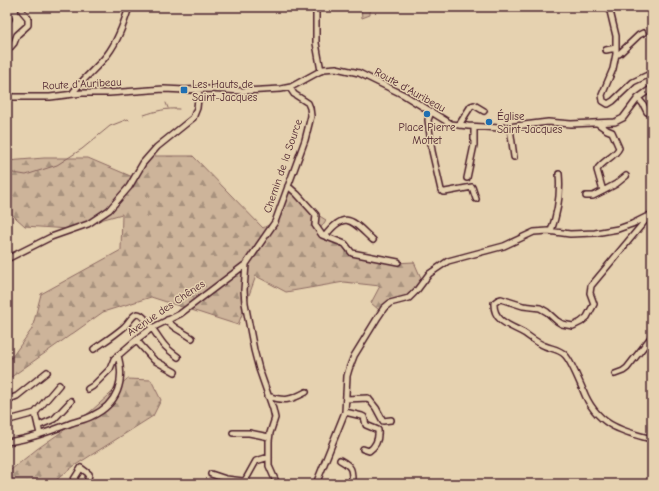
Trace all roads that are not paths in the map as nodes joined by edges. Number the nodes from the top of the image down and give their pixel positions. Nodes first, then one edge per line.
1 (129, 7) edge
2 (316, 7) edge
3 (609, 7) edge
4 (22, 11) dead end
5 (7, 16) edge
6 (7, 22) edge
7 (643, 34) dead end
8 (606, 50) dead end
9 (7, 51) edge
10 (616, 51) junction
11 (321, 71) junction
12 (652, 73) edge
13 (290, 88) junction
14 (652, 88) edge
15 (199, 89) junction
16 (72, 94) junction
17 (7, 97) edge
18 (638, 98) junction
19 (484, 111) dead end
20 (431, 112) junction
21 (652, 114) edge
22 (597, 123) junction
23 (459, 125) junction
24 (474, 127) junction
25 (510, 128) junction
26 (514, 157) dead end
27 (559, 174) dead end
28 (626, 176) dead end
29 (468, 178) dead end
30 (288, 186) junction
31 (603, 191) junction
32 (586, 196) dead end
33 (476, 199) dead end
34 (652, 214) edge
35 (645, 218) junction
36 (551, 231) junction
37 (325, 236) junction
38 (373, 240) dead end
39 (7, 259) edge
40 (398, 262) dead end
41 (246, 264) junction
42 (167, 320) junction
43 (152, 328) junction
44 (652, 336) edge
45 (192, 338) dead end
46 (136, 340) junction
47 (650, 341) edge
48 (94, 349) dead end
49 (118, 355) junction
50 (178, 357) dead end
51 (47, 372) dead end
52 (174, 372) dead end
53 (614, 374) dead end
54 (59, 385) dead end
55 (88, 389) dead end
56 (306, 392) dead end
57 (268, 396) junction
58 (346, 399) junction
59 (7, 400) edge
60 (71, 401) dead end
61 (345, 412) junction
62 (35, 413) junction
63 (391, 420) dead end
64 (7, 422) edge
65 (38, 426) junction
66 (233, 433) dead end
67 (40, 434) junction
68 (269, 437) junction
69 (652, 439) edge
70 (7, 441) edge
71 (363, 449) dead end
72 (269, 457) junction
73 (340, 460) dead end
74 (211, 474) dead end
75 (71, 484) edge
76 (86, 484) edge
77 (277, 484) edge
78 (316, 484) edge
79 (352, 484) edge

1 - 16 street
2 - 11 street
3 - 10 street
4 - 9 street
5 - 6 street
7 - 10 street
8 - 10 street
10 - 12 street
11 - 13 street, Route d'Auribeau
11 - 20 street, Route d'Auribeau
13 - 15 street, Route d'Auribeau
13 - 30 street, Chemin de la Source
14 - 18 street, Route d'Auribeau
15 - 16 street, Route d'Auribeau
15 - 39 street
16 - 17 street, Route d'Auribeau
18 - 21 street
18 - 22 street, Route d'Auribeau
19 - 23 street
20 - 23 street, Route d'Auribeau
20 - 33 street
22 - 25 street, Route d'Auribeau
22 - 31 street
23 - 24 street, Route d'Auribeau
24 - 25 street, Route d'Auribeau
24 - 29 street
25 - 26 street
27 - 36 street
28 - 31 street
30 - 37 street
30 - 41 street, Chemin de la Source
31 - 32 street
34 - 35 street
35 - 36 street
35 - 69 street
36 - 58 street
37 - 38 street
37 - 40 street
41 - 42 street, Avenue des Chênes
41 - 57 street
42 - 43 street, Avenue des Chênes
42 - 45 street
43 - 46 street, Avenue des Chênes
43 - 48 street
43 - 50 street
44 - 47 street
46 - 49 street, Avenue des Chênes
46 - 52 street
47 - 53 street
49 - 55 street, Avenue des Chênes
49 - 67 street
51 - 59 street
54 - 62 street
56 - 57 street
57 - 68 street
58 - 61 street
58 - 63 street
60 - 65 street
61 - 71 street
61 - 78 street
62 - 64 street
62 - 65 street
65 - 67 street
66 - 68 street
67 - 70 street
68 - 72 street
72 - 74 street
72 - 77 street
73 - 79 street
75 - 76 street

